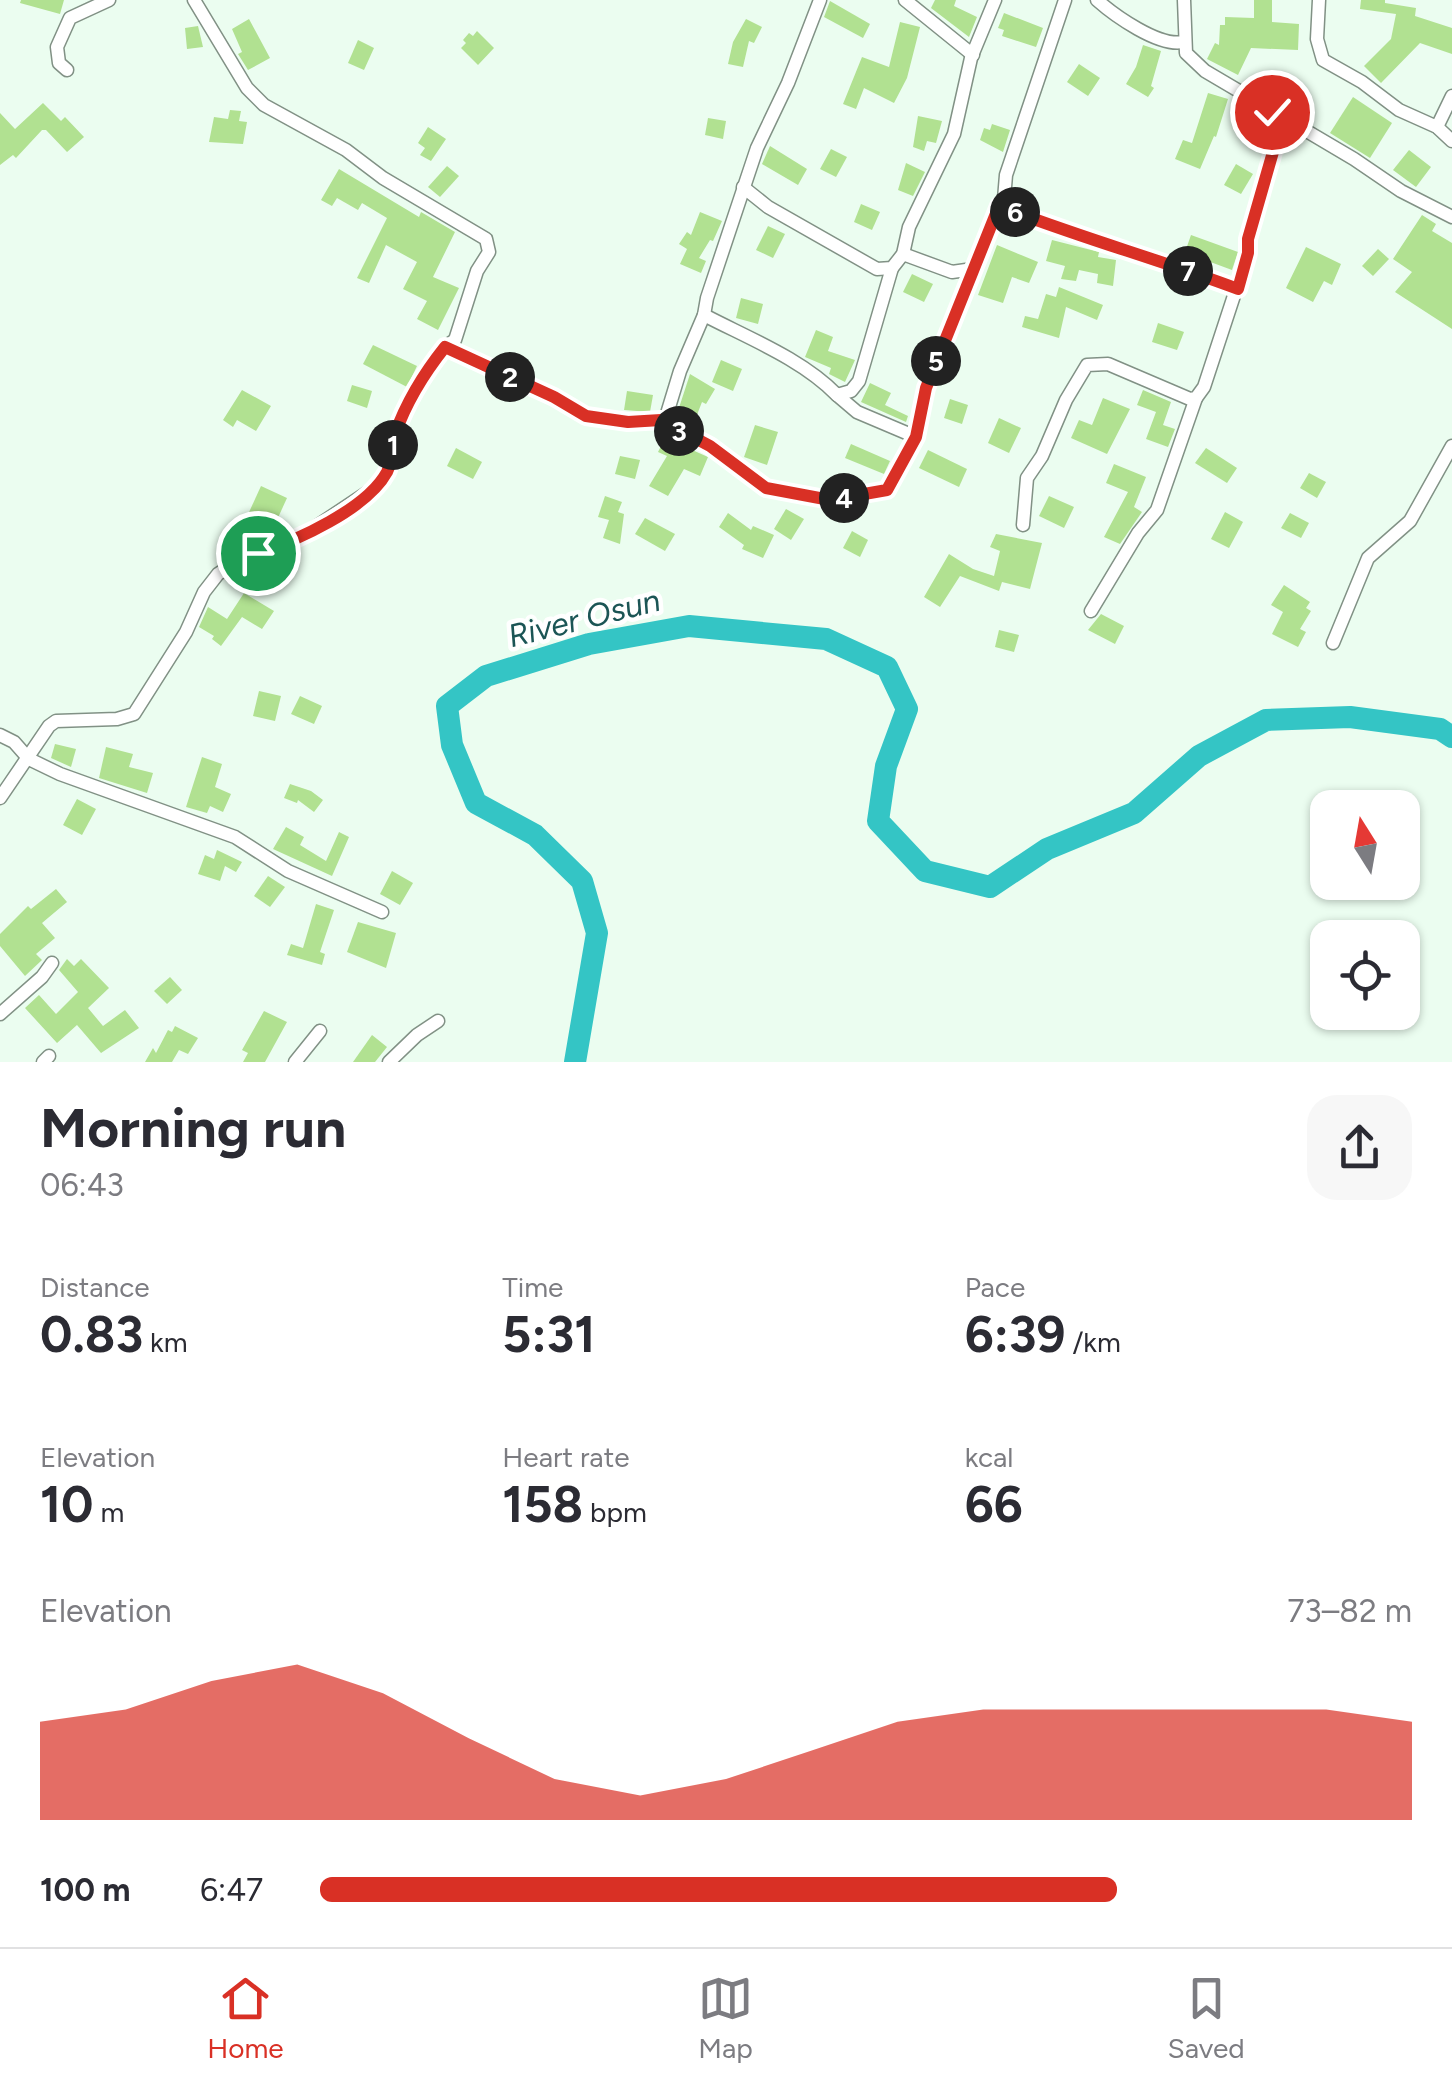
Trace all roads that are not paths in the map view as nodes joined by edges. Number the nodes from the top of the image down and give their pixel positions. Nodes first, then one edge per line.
1 (110, 0) edge
2 (194, 0) edge
3 (820, 0) edge
4 (905, 0) edge
5 (994, 0) edge
6 (1066, 0) edge
7 (1098, 0) edge
8 (1184, 0) edge
9 (1318, 0) edge
10 (1183, 42) junction
11 (972, 54) junction
12 (67, 70) dead end
13 (1452, 96) edge
14 (1276, 114) junction
15 (1437, 126) junction
16 (1452, 141) edge
17 (743, 187) junction
18 (999, 206) junction
19 (1452, 217) edge
20 (903, 254) junction
21 (892, 268) junction
22 (973, 269) junction
23 (1238, 289) junction
24 (704, 315) junction
25 (445, 347) junction
26 (837, 395) junction
27 (1196, 398) junction
28 (661, 420) junction
29 (916, 437) junction
30 (1452, 446) edge
31 (1023, 525) dead end
32 (1090, 611) dead end
33 (1332, 642) dead end
34 (0, 736) edge
35 (29, 758) junction
36 (0, 798) edge
37 (382, 912) dead end
38 (52, 963) dead end
39 (0, 1014) edge
40 (438, 1022) dead end
41 (320, 1031) dead end
42 (295, 1062) edge
43 (388, 1062) edge

1 - 12 street
2 - 25 street
3 - 17 street
4 - 11 street
5 - 11 street
6 - 18 street
7 - 10 street
8 - 10 street
9 - 15 street
10 - 14 street
11 - 20 street
13 - 15 street
14 - 19 street
14 - 23 street
15 - 16 street
17 - 21 street
17 - 24 street
18 - 22 street
18 - 23 street
20 - 21 street
20 - 22 street
21 - 26 street
22 - 29 street
23 - 27 street
24 - 26 street
24 - 28 street
25 - 28 street
25 - 35 street
26 - 29 street
27 - 31 street
27 - 32 street
28 - 29 street
30 - 33 street
34 - 35 street
35 - 36 street
35 - 37 street
38 - 39 street
40 - 43 street
41 - 42 street

